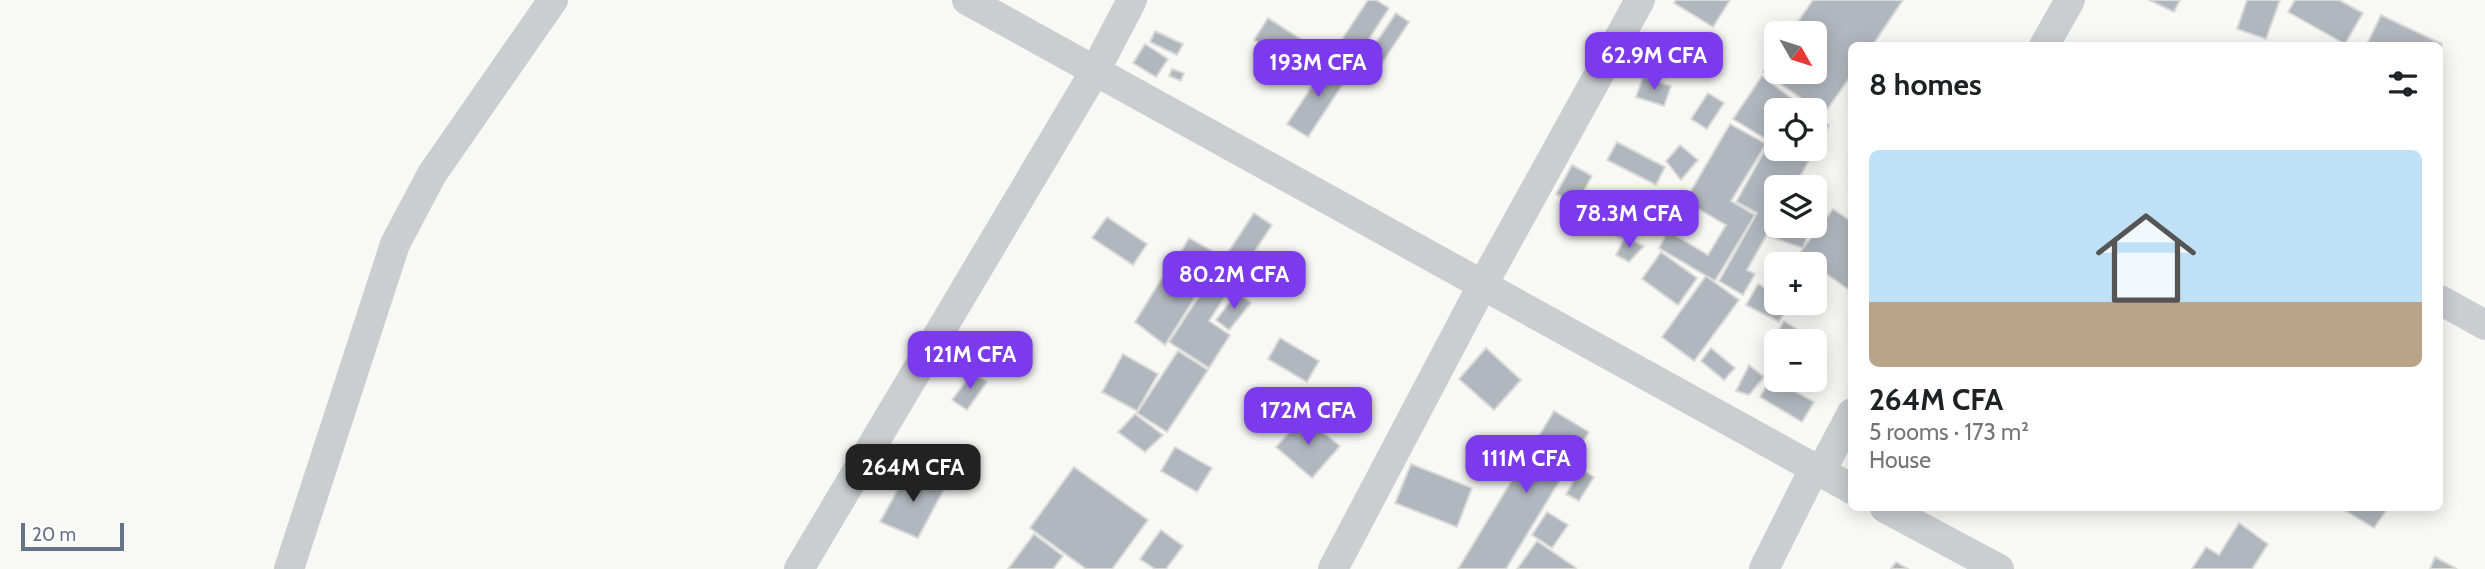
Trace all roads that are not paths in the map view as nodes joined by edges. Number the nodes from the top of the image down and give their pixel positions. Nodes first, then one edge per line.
1 (553, 0) edge
2 (967, 0) edge
3 (1132, 0) edge
4 (1640, 0) edge
5 (2070, 0) edge
6 (2046, 42) edge
7 (1095, 71) junction
8 (1482, 286) junction
9 (2443, 302) edge
10 (2485, 326) edge
11 (1848, 420) edge
12 (1814, 469) junction
13 (1848, 487) edge
14 (1891, 511) edge
15 (289, 569) edge
16 (799, 569) edge
17 (1333, 569) edge
18 (1764, 569) edge
19 (1999, 569) edge

1 - 15 street
2 - 7 street
3 - 7 street
4 - 8 street
5 - 6 street
7 - 8 street
7 - 16 street
8 - 12 street
8 - 17 street
9 - 10 street
11 - 12 street
12 - 13 street
12 - 18 street
14 - 19 street

